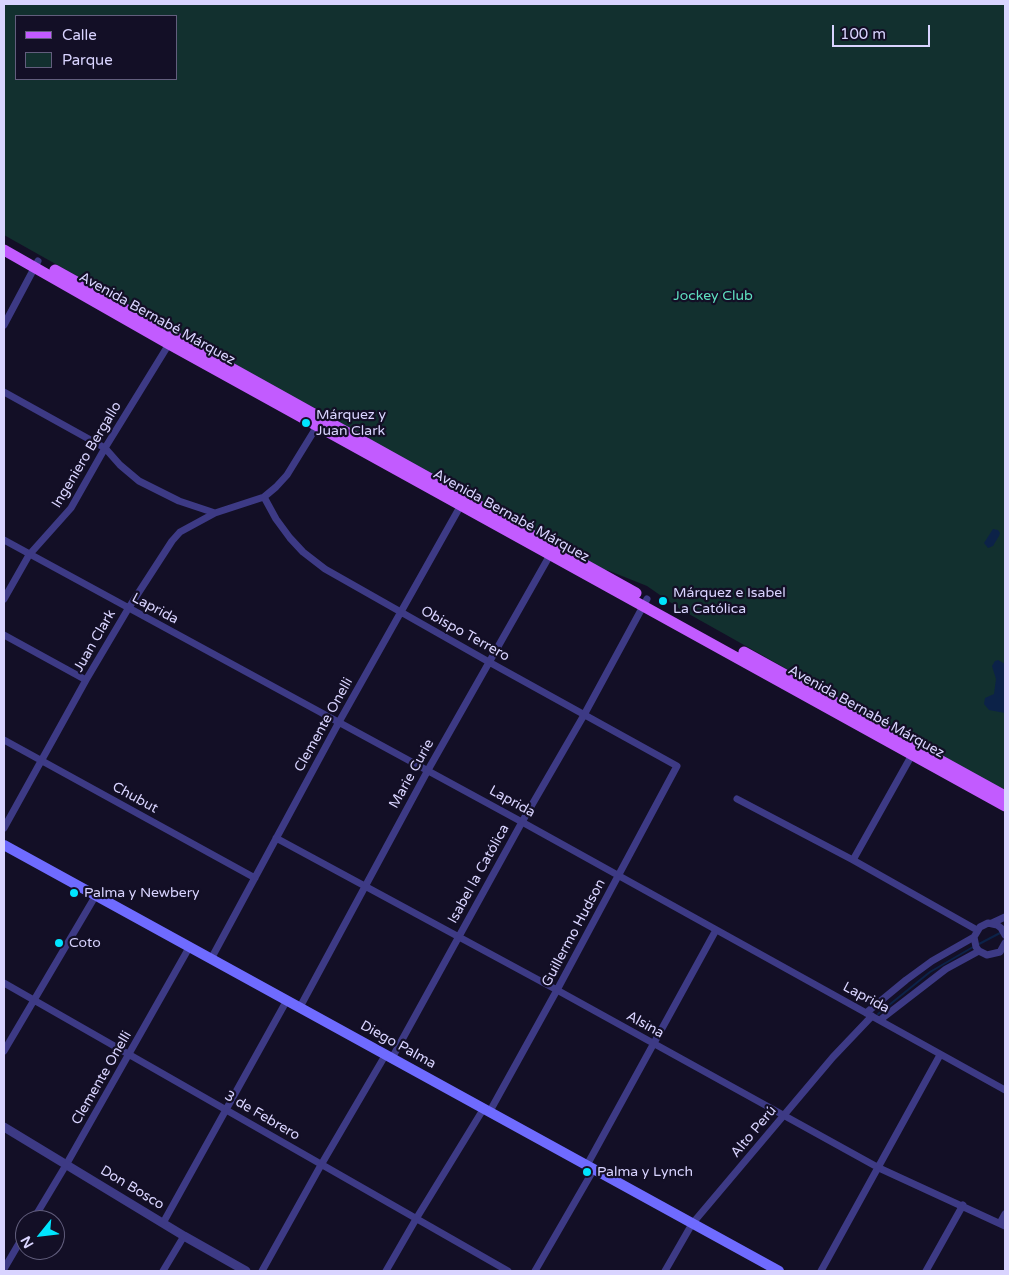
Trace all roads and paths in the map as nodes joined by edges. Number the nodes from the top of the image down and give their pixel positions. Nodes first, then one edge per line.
1 (4, 242) edge
2 (4, 250) edge
3 (36, 264) junction
4 (4, 325) edge
5 (169, 344) junction
6 (4, 392) edge
7 (319, 422) junction
8 (105, 448) junction
9 (264, 497) junction
10 (461, 505) junction
11 (215, 513) junction
12 (4, 540) edge
13 (29, 555) junction
14 (550, 555) junction
15 (4, 599) edge
16 (646, 602) junction
17 (128, 609) junction
18 (400, 612) junction
19 (4, 635) edge
20 (489, 662) junction
21 (86, 680) junction
22 (584, 715) junction
23 (339, 722) junction
24 (4, 740) edge
25 (915, 751) junction
26 (41, 761) junction
27 (677, 766) joint
28 (428, 770) junction
29 (1005, 796) edge
30 (737, 799) dead end
31 (1005, 806) edge
32 (522, 822) junction
33 (4, 828) edge
34 (276, 838) junction
35 (4, 845) edge
36 (853, 860) junction
37 (618, 876) junction
38 (255, 878) junction
39 (365, 885) junction
40 (96, 895) junction
41 (1005, 917) edge
42 (992, 923) junction
43 (716, 930) junction
44 (975, 933) junction
45 (1005, 935) edge
46 (459, 936) junction
47 (1005, 943) edge
48 (190, 946) junction
49 (979, 951) junction
50 (1002, 954) edge
51 (211, 959) junction
52 (4, 983) edge
53 (557, 990) junction
54 (33, 1000) junction
55 (287, 1000) junction
56 (300, 1007) junction
57 (869, 1015) junction
58 (880, 1020) junction
59 (652, 1044) junction
60 (4, 1051) edge
61 (129, 1055) junction
62 (940, 1055) junction
63 (389, 1056) junction
64 (1005, 1090) edge
65 (226, 1110) junction
66 (487, 1110) junction
67 (784, 1116) junction
68 (4, 1127) edge
69 (66, 1165) junction
70 (321, 1165) junction
71 (590, 1167) junction
72 (879, 1168) junction
73 (963, 1205) junction
74 (39, 1210) edge
75 (1005, 1214) edge
76 (416, 1219) junction
77 (163, 1223) junction
78 (692, 1224) junction
79 (1003, 1224) edge
80 (184, 1236) junction
81 (15, 1250) edge
82 (4, 1269) edge
83 (163, 1271) edge
84 (246, 1271) edge
85 (262, 1271) edge
86 (386, 1271) edge
87 (508, 1271) edge
88 (536, 1271) edge
89 (665, 1271) edge
90 (779, 1271) edge
91 (821, 1271) edge
92 (926, 1271) edge

1 - 3 main road, Avenida Bernabé Márquez
2 - 3 main road, Avenida Bernabé Márquez
3 - 4 street
3 - 5 main road, Avenida Bernabé Márquez
3 - 7 main road, Avenida Bernabé Márquez
5 - 7 main road, Avenida Bernabé Márquez
5 - 8 street, Ingeniero Bergallo
6 - 8 street
7 - 9 street, Juan Clark
7 - 10 main road, Avenida Bernabé Márquez
7 - 16 main road, Avenida Bernabé Márquez
8 - 11 street
8 - 13 street, Ingeniero Bergallo
9 - 11 street, Juan Clark
9 - 18 street, Obispo Terrero
10 - 14 main road, Avenida Bernabé Márquez
10 - 18 street, Clemente Onelli
11 - 17 street, Juan Clark
12 - 13 street, Laprida
13 - 15 street, Ingeniero Bergallo
13 - 17 street, Laprida
14 - 16 main road, Avenida Bernabé Márquez
14 - 20 street, Marie Curie
16 - 22 street, Isabel la Católica
16 - 25 main road, Avenida Bernabé Márquez
17 - 21 street, Juan Clark
17 - 23 street, Laprida
18 - 20 street, Obispo Terrero
18 - 23 street, Clemente Onelli
19 - 21 street
20 - 22 street, Obispo Terrero
20 - 28 street, Marie Curie
21 - 26 street, Juan Clark
22 - 27 street, Obispo Terrero
22 - 32 street, Isabel la Católica
23 - 28 street, Laprida
23 - 34 street, Clemente Onelli
24 - 26 street, Chubut
25 - 29 main road, Avenida Bernabé Márquez
25 - 31 main road, Avenida Bernabé Márquez
25 - 36 street
26 - 33 street, Juan Clark
26 - 38 street, Chubut
27 - 37 street, Guillermo Hudson
28 - 32 street, Laprida
28 - 39 street, Marie Curie
30 - 36 street
32 - 37 street, Laprida
32 - 46 street, Isabel la Católica
34 - 38 street, Clemente Onelli
34 - 39 street, Alsina
35 - 40 main road, Diego Palma
36 - 44 street
37 - 43 street, Laprida
37 - 53 street, Guillermo Hudson
38 - 51 street, Clemente Onelli
39 - 46 street, Alsina
39 - 56 street, Marie Curie
40 - 48 main road, Diego Palma
40 - 54 street
41 - 42 street
42 - 44 street, Alto Perú
42 - 45 street
43 - 57 street, Laprida
43 - 59 street
44 - 49 street
44 - 57 street, Alto Perú
46 - 53 street, Alsina
46 - 63 street, Isabel la Católica
47 - 50 street
48 - 51 main road, Diego Palma
48 - 61 street, Clemente Onelli
49 - 50 street
49 - 58 street
51 - 55 main road, Diego Palma
52 - 54 street, 3 de Febrero
53 - 59 street, Alsina
53 - 66 street, Guillermo Hudson
54 - 60 street
54 - 61 street, 3 de Febrero
55 - 56 main road, Diego Palma
55 - 65 street
56 - 63 main road, Diego Palma
57 - 58 street, Laprida
57 - 67 street, Alto Perú
58 - 62 street, Laprida
59 - 67 street, Alsina
59 - 71 street
61 - 65 street, 3 de Febrero
61 - 69 street, Clemente Onelli
62 - 64 street, Laprida
62 - 72 street
63 - 66 main road, Diego Palma
63 - 70 street, Isabel la Católica
65 - 70 street, 3 de Febrero
65 - 77 street
66 - 71 main road, Diego Palma
66 - 76 street, Guillermo Hudson
67 - 72 street, Alsina
67 - 78 street, Alto Perú
68 - 69 street, Don Bosco
69 - 74 street, Clemente Onelli
69 - 77 street, Don Bosco
70 - 76 street, 3 de Febrero
70 - 85 street, Isabel la Católica
71 - 78 main road, Diego Palma
71 - 88 street
72 - 73 street, Alsina
72 - 91 street
73 - 79 street, Alsina
73 - 92 street
75 - 79 street
76 - 86 street, Guillermo Hudson
76 - 87 street, 3 de Febrero
77 - 80 street, Don Bosco
78 - 89 street, Alto Perú
78 - 90 main road, Diego Palma
80 - 83 street
80 - 84 street, Don Bosco
81 - 82 street

